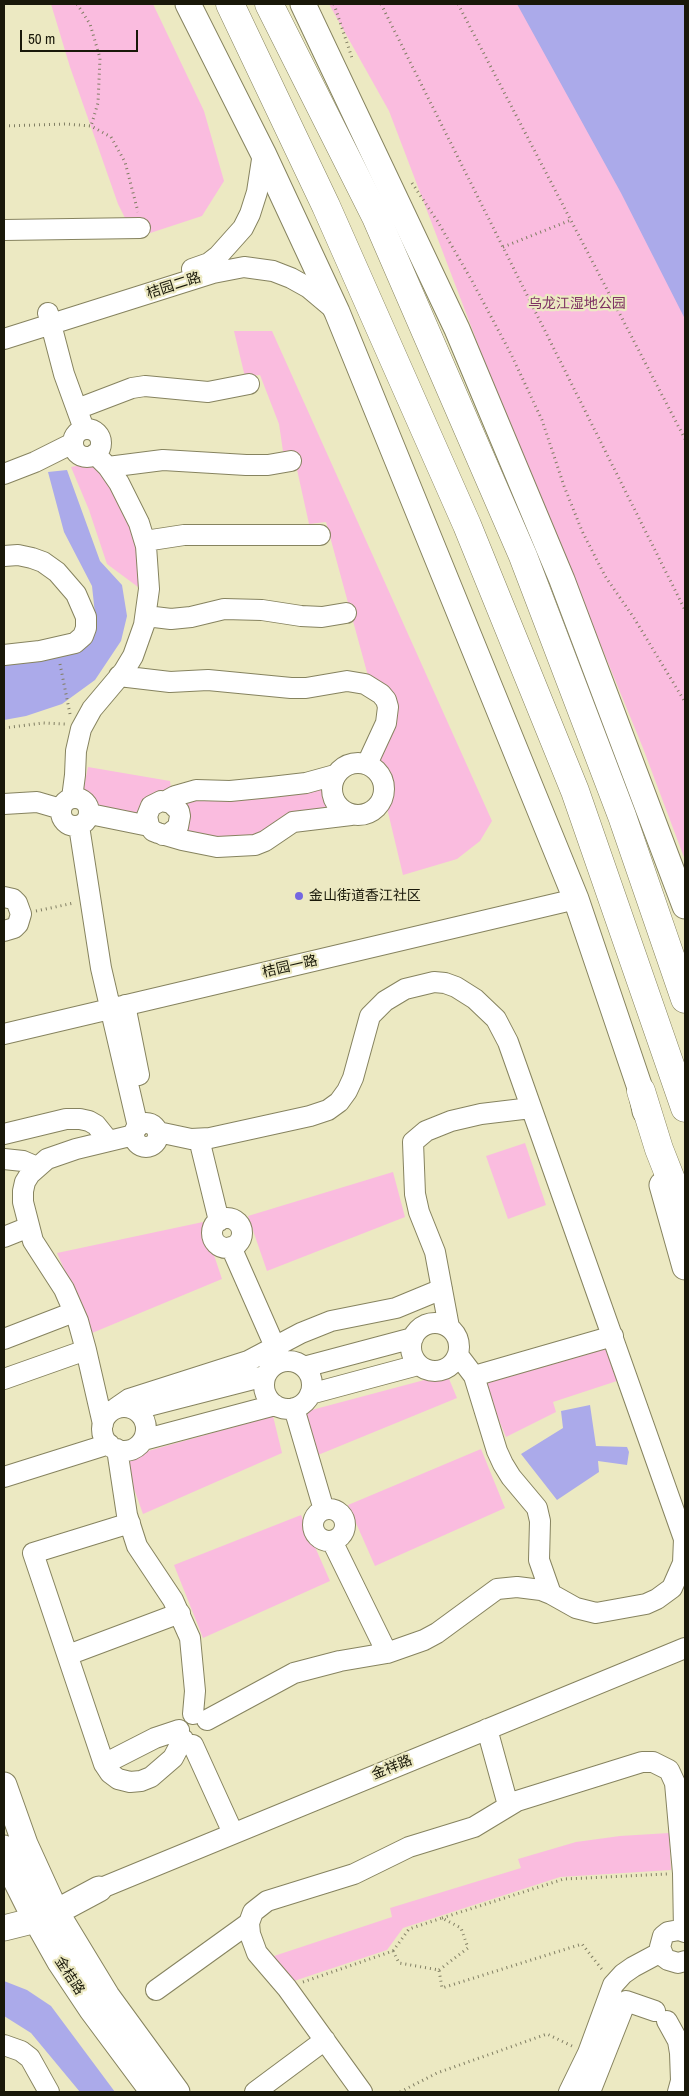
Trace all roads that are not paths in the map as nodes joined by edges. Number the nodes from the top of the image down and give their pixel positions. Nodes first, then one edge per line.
1 (188, 4) edge
2 (230, 4) edge
3 (269, 4) edge
4 (303, 4) edge
5 (263, 153) junction
6 (140, 228) road end
7 (4, 230) edge
8 (337, 312) junction
9 (49, 319) junction
10 (4, 326) edge
11 (4, 339) edge
12 (249, 384) dead end
13 (77, 409) junction
14 (79, 436) junction
15 (101, 461) junction
16 (290, 461) dead end
17 (4, 474) edge
18 (320, 535) dead end
19 (145, 541) junction
20 (4, 556) edge
21 (346, 613) dead end
22 (146, 616) junction
23 (4, 655) edge
24 (120, 676) junction
25 (367, 764) junction
26 (335, 775) junction
27 (166, 801) junction
28 (4, 804) edge
29 (66, 804) junction
30 (351, 815) junction
31 (84, 820) junction
32 (156, 830) junction
33 (4, 897) edge
34 (576, 899) junction
35 (685, 906) edge
36 (4, 931) edge
37 (685, 999) edge
38 (117, 1007) junction
39 (4, 1034) edge
40 (641, 1091) junction
41 (685, 1107) edge
42 (531, 1108) junction
43 (145, 1129) junction
44 (4, 1134) edge
45 (199, 1139) junction
46 (108, 1140) junction
47 (4, 1159) edge
48 (37, 1167) junction
49 (685, 1216) edge
50 (29, 1227) junction
51 (4, 1237) edge
52 (685, 1267) edge
53 (442, 1289) junction
54 (74, 1312) junction
55 (449, 1327) junction
56 (613, 1336) junction
57 (413, 1338) junction
58 (4, 1339) edge
59 (86, 1350) junction
60 (279, 1355) junction
61 (458, 1355) junction
62 (418, 1365) junction
63 (304, 1367) junction
64 (265, 1376) junction
65 (474, 1376) junction
66 (4, 1379) edge
67 (310, 1394) junction
68 (285, 1406) junction
69 (125, 1409) junction
70 (103, 1424) junction
71 (143, 1440) junction
72 (113, 1447) junction
73 (4, 1477) edge
74 (130, 1523) junction
75 (551, 1594) junction
76 (180, 1613) junction
77 (685, 1648) edge
78 (387, 1653) junction
79 (68, 1655) junction
80 (200, 1717) junction
81 (487, 1729) junction
82 (185, 1738) junction
83 (104, 1764) junction
84 (4, 1785) edge
85 (508, 1805) junction
86 (233, 1833) junction
87 (4, 1848) edge
88 (684, 1873) edge
89 (99, 1889) joint
90 (43, 1910) junction
91 (4, 1912) edge
92 (250, 1923) junction
93 (4, 1928) edge
94 (685, 1932) edge
95 (661, 1952) junction
96 (685, 1961) edge
97 (156, 1990) dead end
98 (325, 2040) junction
99 (4, 2045) edge
100 (596, 2048) junction
101 (146, 2090) edge
102 (49, 2092) edge
103 (177, 2092) edge
104 (255, 2092) edge
105 (362, 2092) edge
106 (569, 2092) edge
107 (590, 2092) edge
108 (678, 2092) edge

1 - 5 main road
2 - 41 highway
3 - 37 highway
4 - 35 main road
5 - 8 main road
5 - 9 street, 桔园二路
6 - 7 street
8 - 9 street, 桔园二路
8 - 34 main road
9 - 10 street, 桔园二路
9 - 11 street, 桔园二路
9 - 13 street
12 - 13 street
13 - 14 street
14 - 15 street
14 - 17 street
15 - 16 street
15 - 19 street
18 - 19 street
19 - 22 street
20 - 23 street
21 - 22 street
22 - 24 street
24 - 25 street
24 - 29 street
25 - 26 street
25 - 30 street
26 - 27 street
26 - 30 street
27 - 32 street
27 - 32 street
28 - 29 street
29 - 31 street
30 - 32 street
31 - 32 street
31 - 38 street
33 - 36 street
34 - 38 street, 桔园一路
34 - 40 main road
38 - 39 street, 桔园一路
38 - 43 street
40 - 49 highway
40 - 52 main road
42 - 45 street
42 - 53 street
42 - 56 street
43 - 45 street
43 - 46 street
44 - 46 street
45 - 60 street
46 - 48 street
47 - 48 street
48 - 50 street
50 - 51 street
50 - 54 street
53 - 55 street
53 - 60 street
54 - 58 street
54 - 59 street
55 - 57 street
55 - 61 street
56 - 65 street
56 - 75 street
57 - 62 street
57 - 63 street
59 - 66 street
59 - 70 street
60 - 63 street
60 - 64 street
60 - 69 street
61 - 62 street
61 - 65 street
62 - 67 street
63 - 67 street
64 - 68 street
64 - 69 street
65 - 75 street
67 - 68 street
68 - 71 street
68 - 78 street
69 - 70 street
69 - 71 street
70 - 72 street
71 - 72 street
72 - 73 street
72 - 74 street
74 - 76 street
74 - 79 street
75 - 78 street
76 - 79 street
76 - 80 street
77 - 81 street, 金祥路
78 - 80 street
79 - 83 street
80 - 82 street
80 - 82 street
81 - 85 street
81 - 86 street, 金祥路
82 - 83 street
82 - 83 street
82 - 86 street
84 - 90 main road
85 - 88 street
85 - 92 street
86 - 89 street, 金祥路
87 - 90 main road, 金桔路
88 - 94 street
89 - 90 main road, 金祥路
90 - 91 main road, 金祥路
90 - 93 main road, 金祥路
90 - 101 main road, 金桔路
90 - 103 main road
92 - 97 street
92 - 98 street
94 - 95 street
95 - 96 street
95 - 100 street
98 - 104 street
98 - 105 street
99 - 102 street
100 - 106 street
100 - 107 street
100 - 108 street

